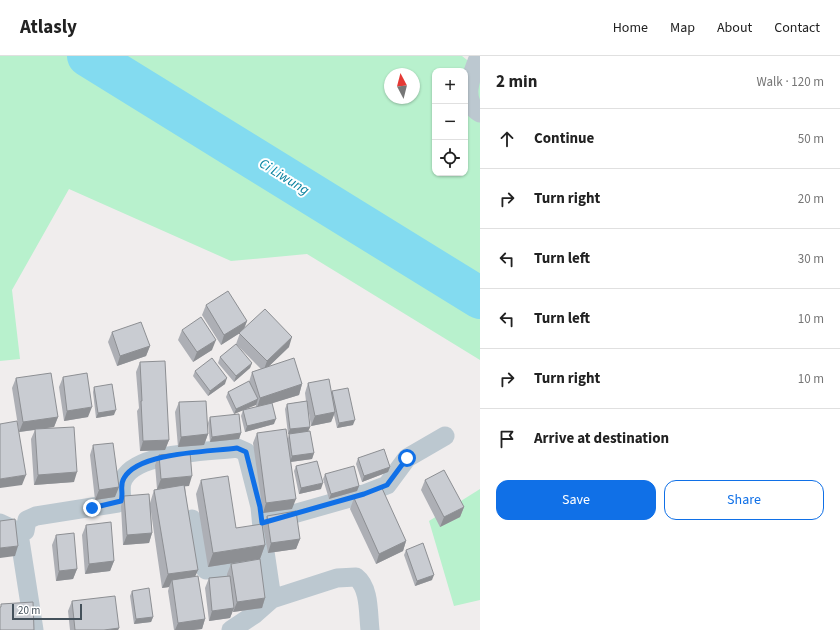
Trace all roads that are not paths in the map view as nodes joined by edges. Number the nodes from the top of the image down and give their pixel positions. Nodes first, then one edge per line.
1 (479, 56) edge
2 (480, 113) edge
3 (445, 436) dead end
4 (192, 519) dead end
5 (0, 523) edge
6 (262, 523) junction
7 (19, 534) junction
8 (266, 564) junction
9 (272, 599) junction
10 (34, 630) edge
11 (231, 630) edge
12 (370, 630) edge

1 - 2 street
3 - 6 street
4 - 8 street
5 - 7 street
6 - 7 street
6 - 8 street
7 - 10 street
8 - 9 street
9 - 11 street
9 - 12 street

